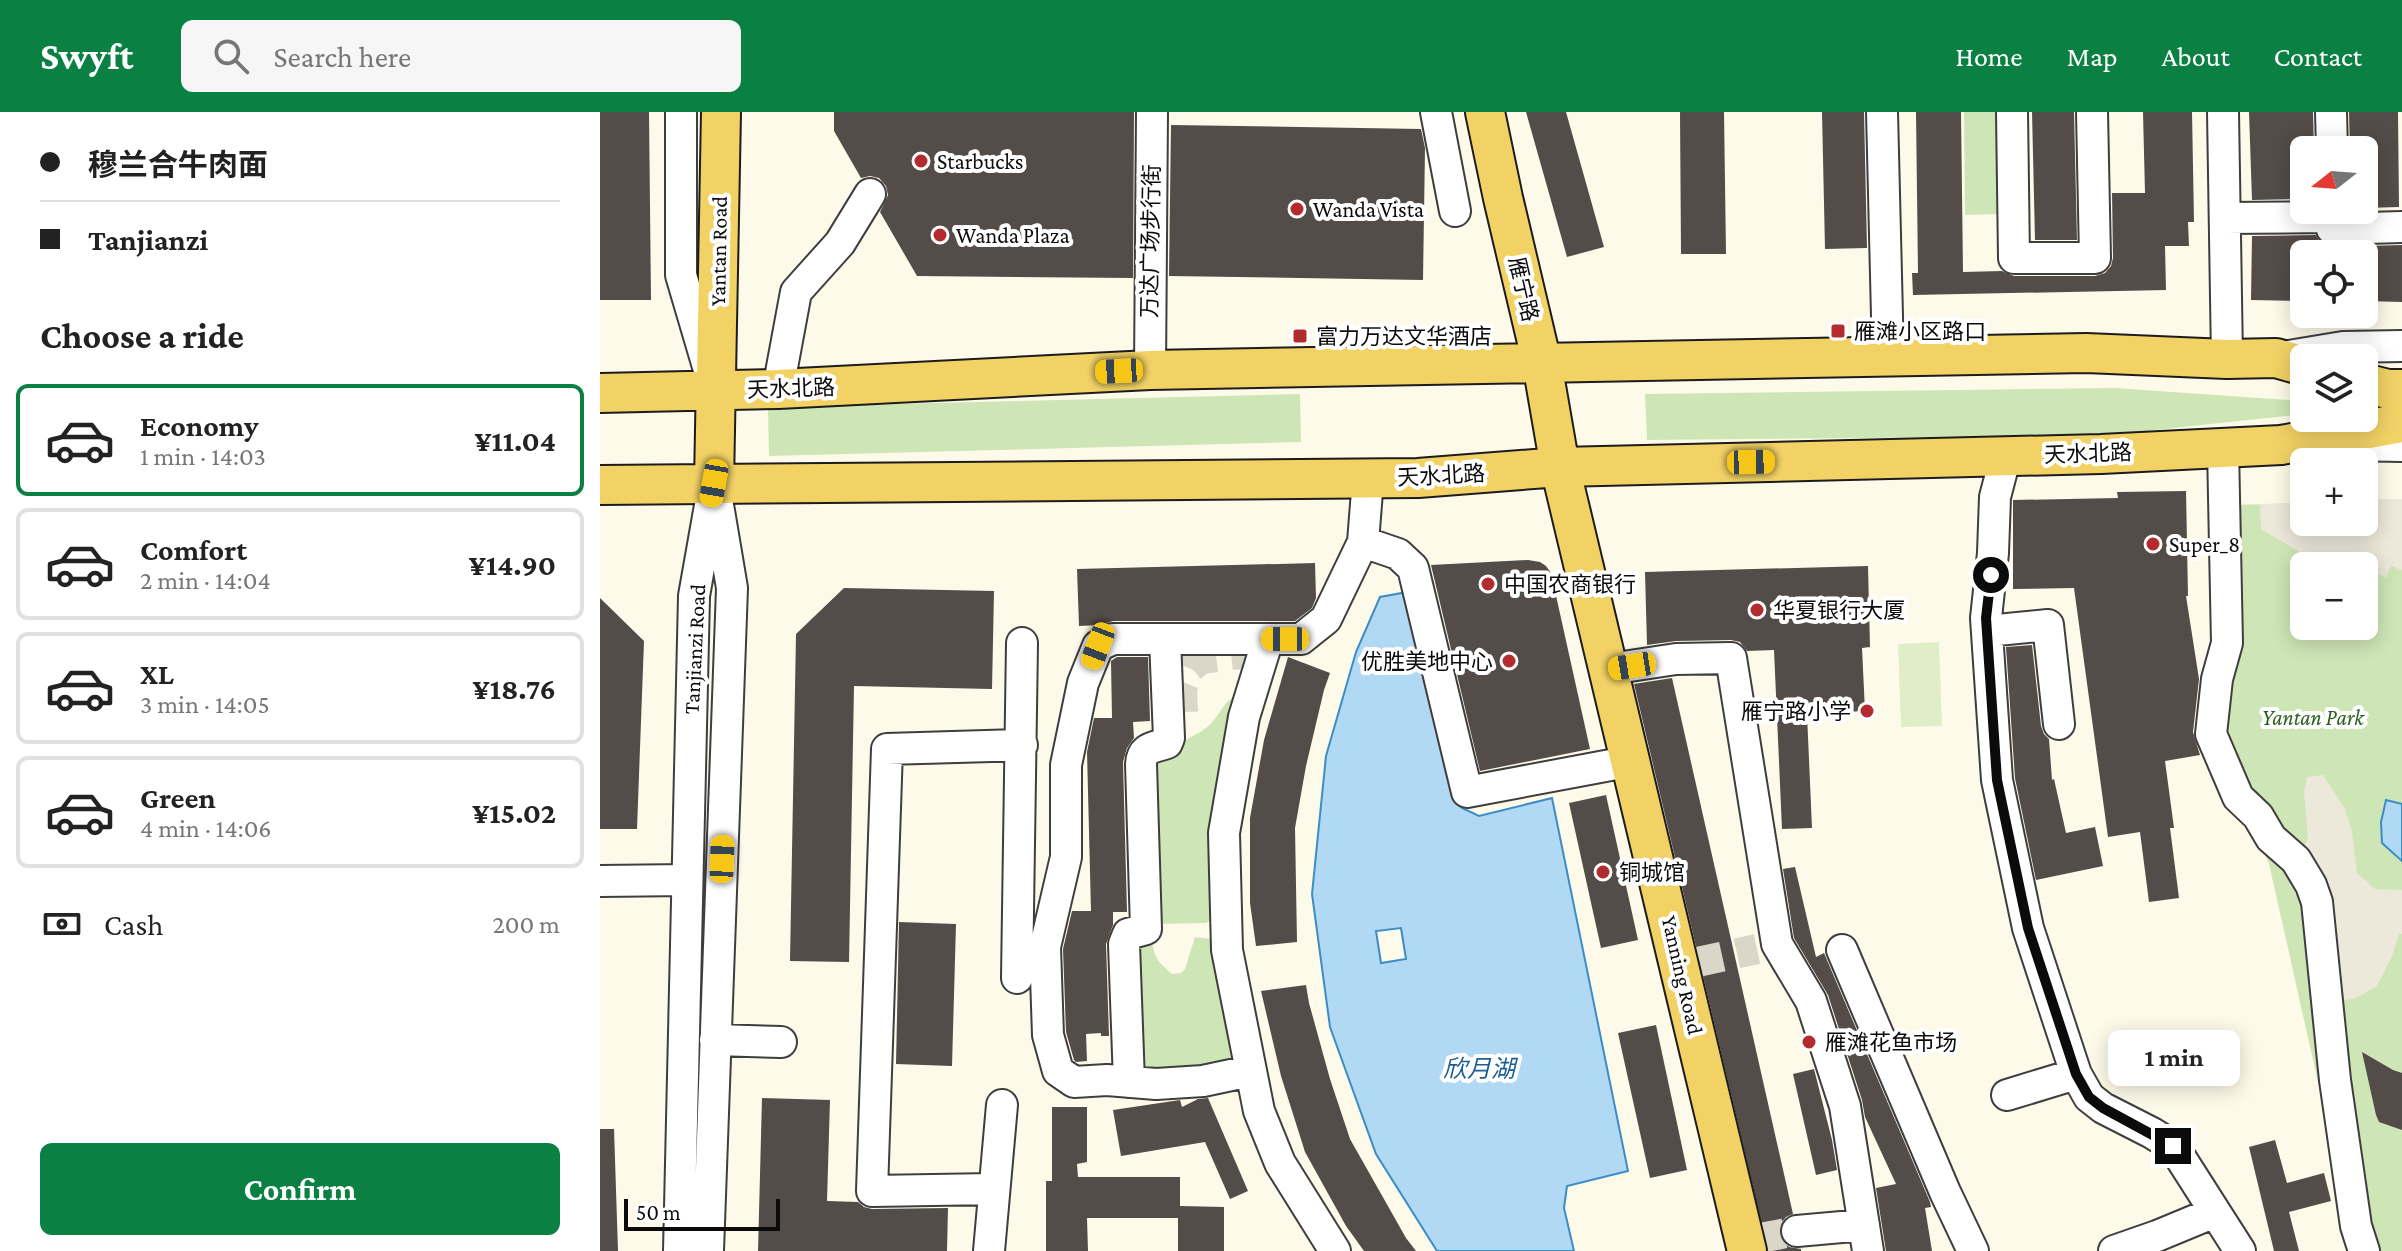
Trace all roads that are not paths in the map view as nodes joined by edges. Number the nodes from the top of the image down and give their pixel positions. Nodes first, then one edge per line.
1 (681, 112) edge
2 (721, 112) edge
3 (1152, 112) edge
4 (1436, 112) edge
5 (1485, 112) edge
6 (1882, 112) edge
7 (2012, 112) edge
8 (2092, 112) edge
9 (2223, 112) edge
10 (2331, 112) edge
11 (2332, 136) edge
12 (870, 194) dead end
13 (1455, 211) dead end
14 (2290, 215) edge
15 (2225, 218) junction
16 (2332, 224) edge
17 (2402, 227) edge
18 (2378, 346) edge
19 (2402, 346) edge
20 (1888, 357) junction
21 (2227, 359) junction
22 (2290, 362) edge
23 (1542, 363) junction
24 (1150, 370) junction
25 (2378, 386) edge
26 (778, 389) junction
27 (2402, 389) edge
28 (715, 391) junction
29 (600, 393) edge
30 (2402, 423) edge
31 (2281, 445) junction
32 (2402, 446) edge
33 (2223, 448) junction
34 (2006, 455) junction
35 (1560, 467) junction
36 (1368, 479) junction
37 (714, 483) junction
38 (600, 485) edge
39 (1363, 542) junction
40 (1987, 631) junction
41 (1165, 639) junction
42 (1268, 639) junction
43 (1022, 643) dead end
44 (1610, 669) junction
45 (2059, 724) dead end
46 (1022, 745) junction
47 (1632, 761) junction
48 (687, 880) junction
49 (600, 881) edge
50 (1842, 950) dead end
51 (1017, 978) dead end
52 (715, 1040) junction
53 (781, 1042) dead end
54 (1250, 1071) junction
55 (2076, 1074) junction
56 (1129, 1082) junction
57 (2007, 1095) dead end
58 (1002, 1105) dead end
59 (993, 1189) junction
60 (2215, 1212) junction
61 (1797, 1231) tunnel mouth
62 (1866, 1238) edge
63 (1749, 1244) edge
64 (679, 1251) edge
65 (708, 1251) edge
66 (989, 1251) edge
67 (1335, 1251) edge
68 (1973, 1251) edge
69 (2115, 1251) edge
70 (2240, 1251) edge
71 (2364, 1251) edge

1 - 28 street
2 - 28 main road, Yantan Road
3 - 24 street, 万达广场步行街
4 - 13 street
5 - 23 main road, 雁宁路
6 - 20 street
7 - 8 street
9 - 15 street
10 - 11 street
12 - 26 street
14 - 15 street
15 - 21 street
16 - 17 street
18 - 19 street
20 - 21 main road, 天水北路
20 - 23 main road, 天水北路
21 - 22 main road, 天水北路
23 - 24 main road, 天水北路
23 - 35 main road, 雁宁路
24 - 26 main road, 天水北路
25 - 27 main road
26 - 28 main road, 天水北路
28 - 29 main road, 天水北路
28 - 37 main road, Yantan Road
30 - 31 main road, 天水北路
31 - 32 street
31 - 33 main road, 天水北路
33 - 34 main road, 天水北路
33 - 71 street
34 - 35 main road, 天水北路
34 - 40 street
35 - 36 main road, 天水北路
35 - 44 main road, Yanning Road
36 - 37 main road, 天水北路
36 - 39 street
37 - 38 main road, 天水北路
37 - 48 street, Tanjianzi Road
37 - 52 street, Tanjianzi Road
39 - 42 street
39 - 47 street
40 - 45 street
40 - 55 street
41 - 42 street
41 - 56 street
41 - 56 street
42 - 54 street
43 - 46 street
44 - 47 main road, Yanning Road
44 - 62 street
46 - 51 street
46 - 59 street
47 - 63 main road, Yanning Road
48 - 49 street
48 - 64 street, Tanjianzi Road
50 - 68 street
52 - 53 street
52 - 65 street, Tanjianzi Road
54 - 56 street
54 - 67 street
55 - 57 street
55 - 60 street
58 - 59 street
59 - 66 street
60 - 69 street
60 - 70 street
61 - 62 street

